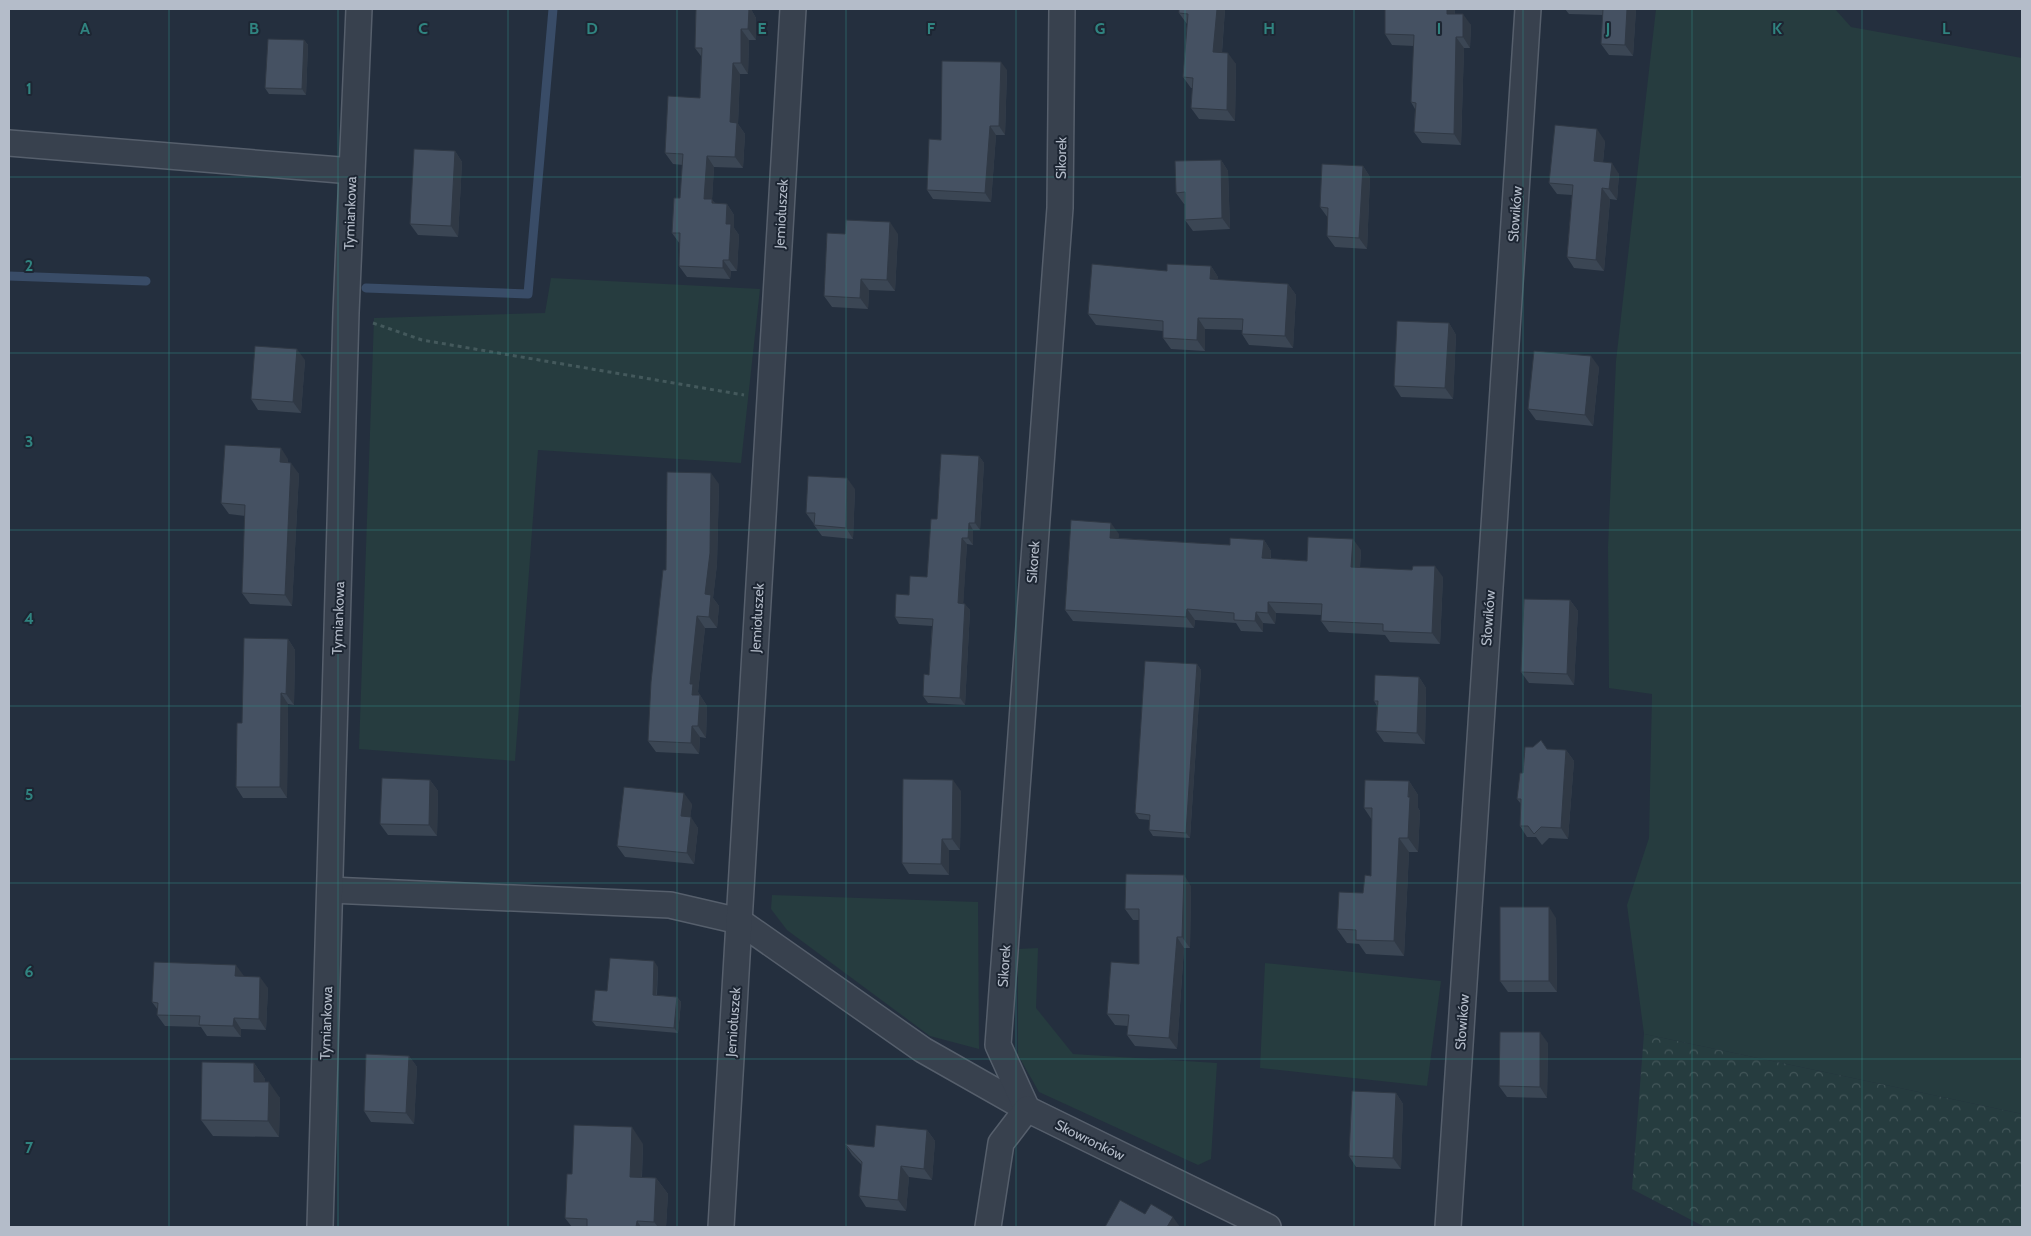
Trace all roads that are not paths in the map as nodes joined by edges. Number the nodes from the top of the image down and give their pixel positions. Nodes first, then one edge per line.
1 (359, 9) edge
2 (793, 9) edge
3 (1062, 9) edge
4 (1528, 9) edge
5 (9, 143) edge
6 (352, 171) junction
7 (330, 890) junction
8 (739, 921) junction
9 (1027, 1109) junction
10 (320, 1227) edge
11 (721, 1227) edge
12 (988, 1227) edge
13 (1268, 1227) edge
14 (1448, 1227) edge

1 - 6 street, Tymiankowa
2 - 8 street, Jemiołuszek
3 - 9 street, Sikorek
4 - 14 street, Słowików
5 - 6 street
6 - 7 street, Tymiankowa
7 - 8 street
7 - 10 street, Tymiankowa
8 - 9 street, Skowronków
8 - 11 street, Jemiołuszek
9 - 12 street
9 - 13 street, Skowronków

